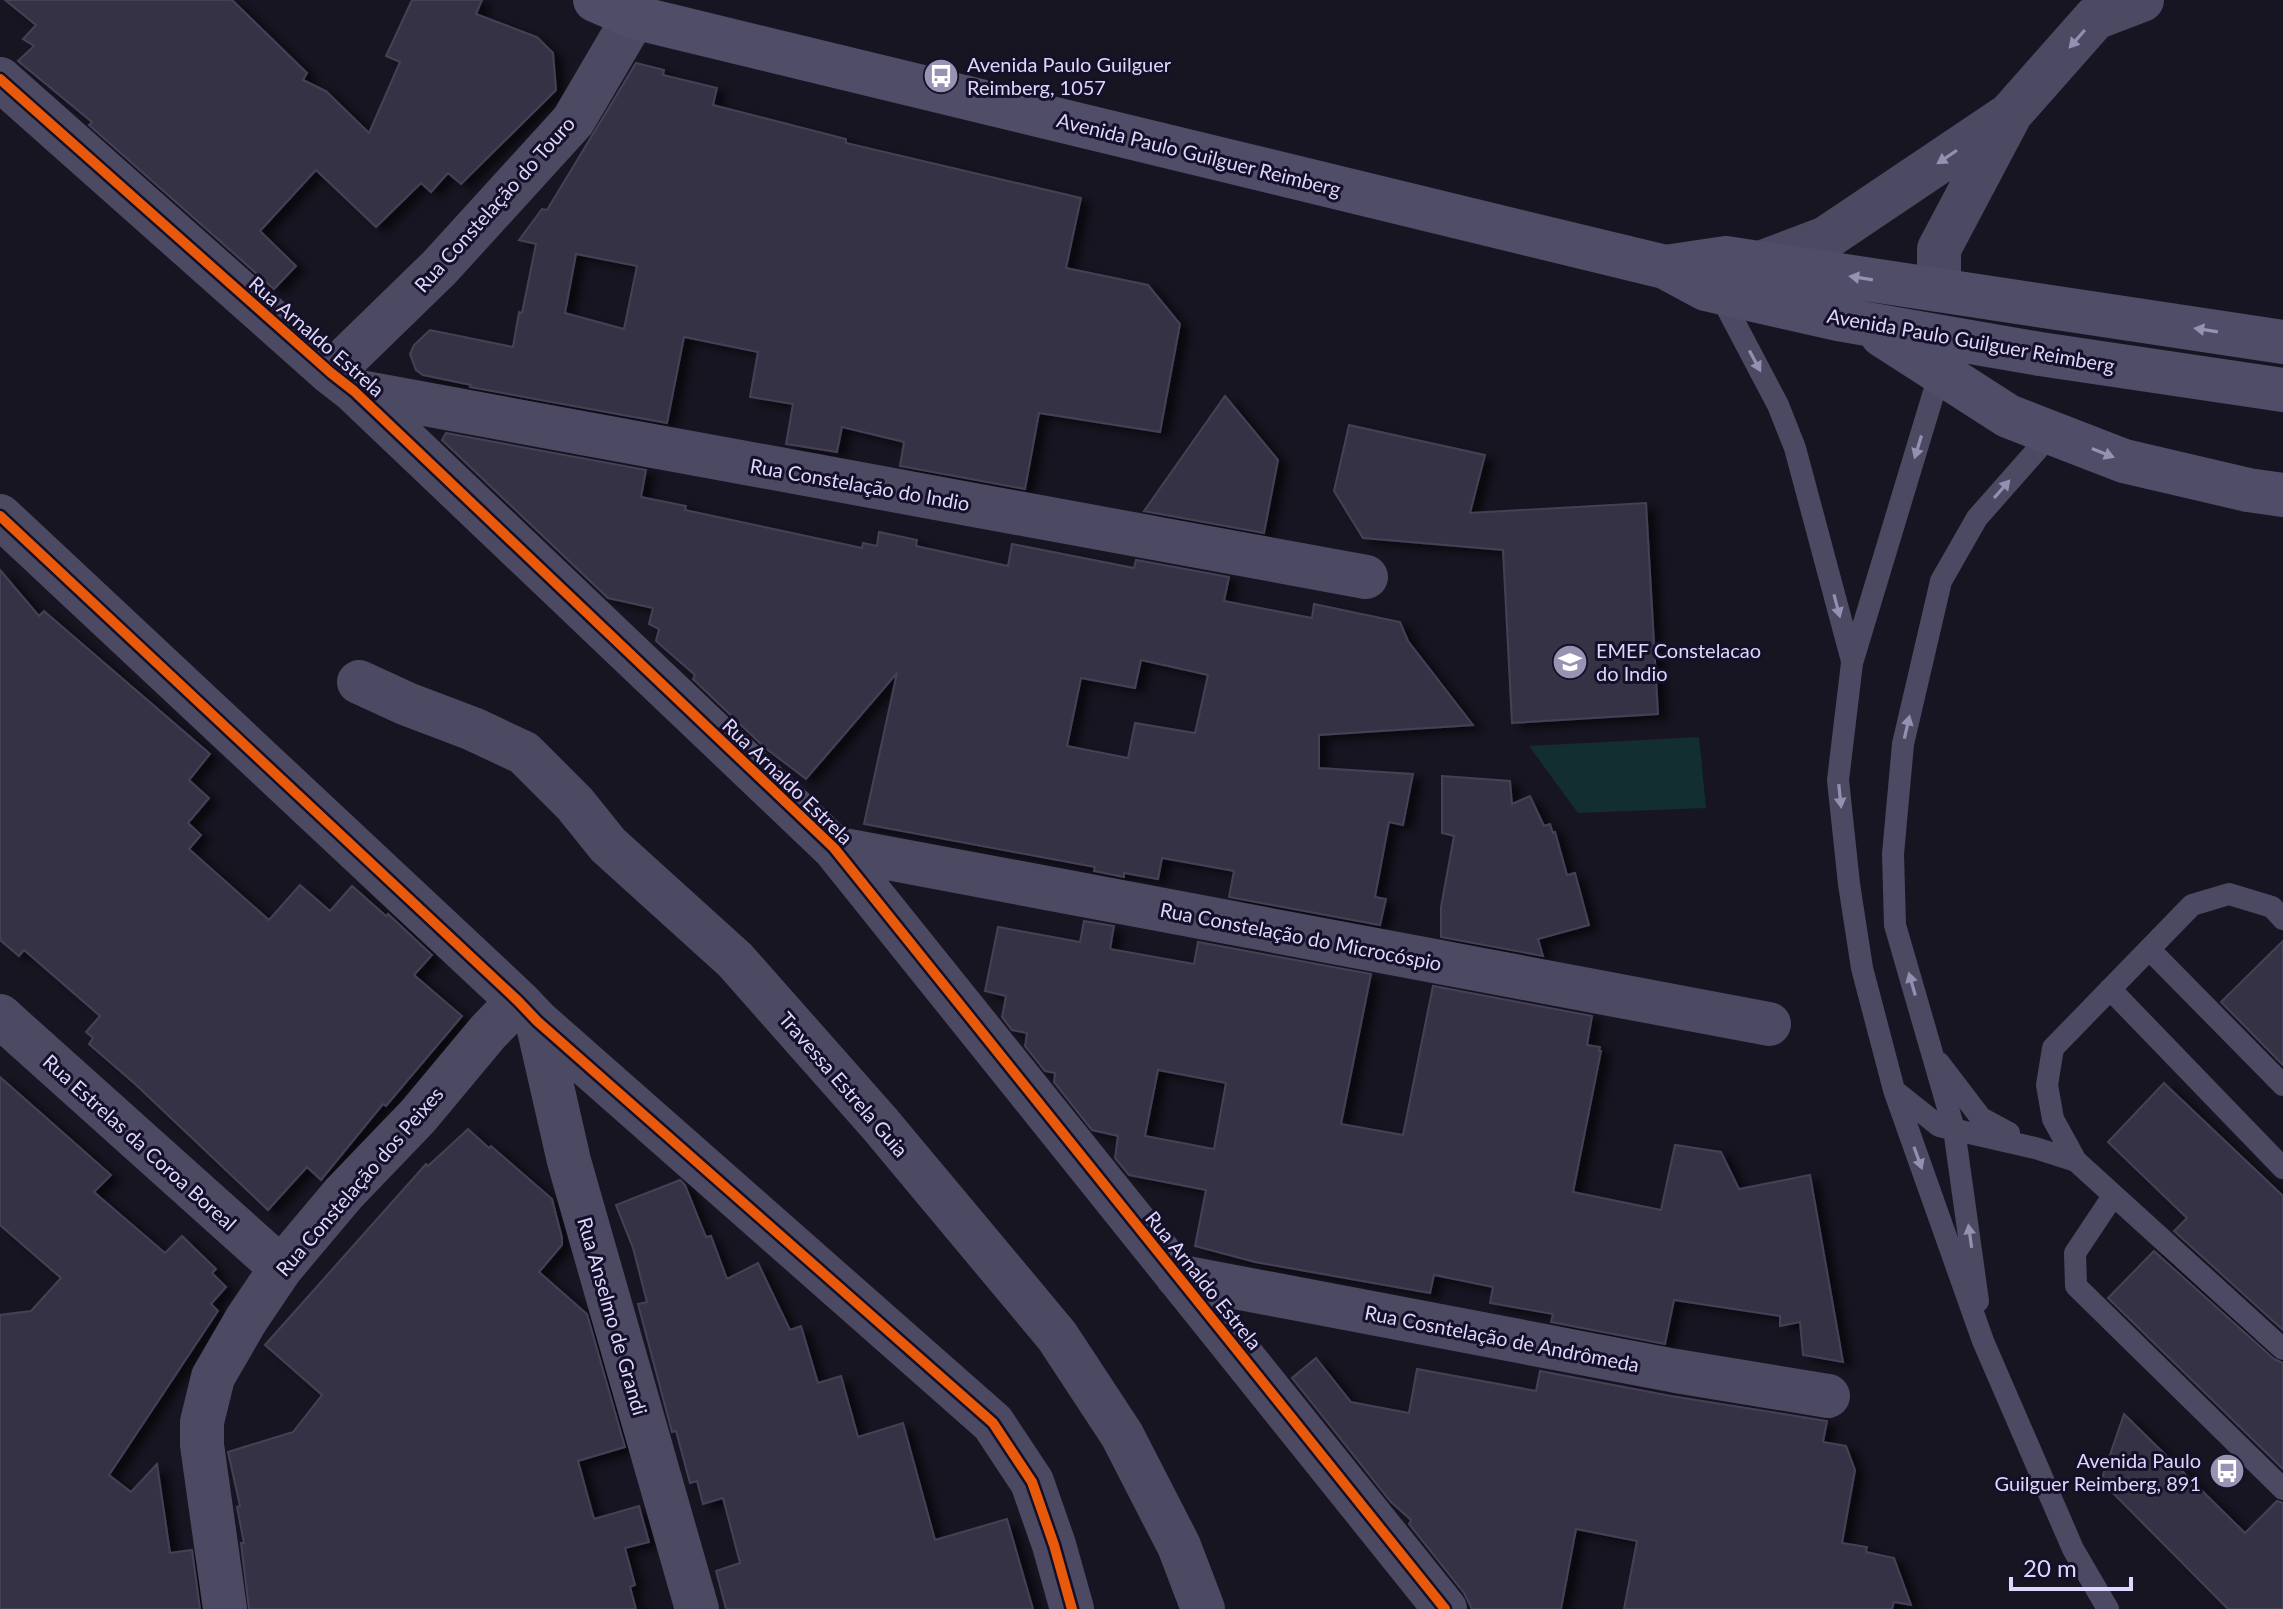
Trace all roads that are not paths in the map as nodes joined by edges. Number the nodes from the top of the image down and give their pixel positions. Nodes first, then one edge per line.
1 (2142, 0) edge
2 (615, 8) edge
3 (0, 79) edge
4 (2011, 113) junction
5 (1760, 263) junction
6 (1665, 267) junction
7 (1939, 290) junction
8 (1719, 292) junction
9 (2283, 342) edge
10 (1940, 354) junction
11 (342, 382) junction
12 (2283, 390) edge
13 (2052, 433) junction
14 (2283, 495) edge
15 (0, 516) edge
16 (1366, 577) dead end
17 (1852, 663) junction
18 (359, 682) dead end
19 (834, 848) junction
20 (2283, 919) edge
21 (2149, 949) junction
22 (2110, 989) junction
23 (528, 1011) junction
24 (0, 1016) edge
25 (1769, 1024) dead end
26 (1930, 1051) junction
27 (2283, 1085) edge
28 (1894, 1090) junction
29 (1954, 1129) junction
30 (2035, 1148) junction
31 (2076, 1161) junction
32 (2283, 1168) edge
33 (2113, 1196) junction
34 (281, 1268) junction
35 (1177, 1276) junction
36 (1983, 1341) junction
37 (2283, 1349) edge
38 (1828, 1396) dead end
39 (2283, 1489) edge
40 (225, 1609) edge
41 (697, 1609) edge
42 (1072, 1609) edge
43 (1203, 1609) edge
44 (1445, 1609) edge
45 (2108, 1609) edge

1 -> 4 street
2 - 6 main road, Avenida Paulo Guilguer Reimberg
2 - 11 street, Rua Constelação do Touro
3 - 11 street, Rua Arnaldo Estrela
4 -> 5 street
4 - 7 street
5 - 6 main road, Avenida Paulo Guilguer Reimberg
7 -> 5 main road, Avenida Paulo Guilguer Reimberg
6 - 8 main road, Avenida Paulo Guilguer Reimberg
9 -> 7 main road, Avenida Paulo Guilguer Reimberg
7 - 10 main road
8 - 10 main road, Avenida Paulo Guilguer Reimberg
8 -> 17 lane
10 - 12 main road, Avenida Paulo Guilguer Reimberg
10 - 13 main road
10 -> 17 lane
11 - 16 street, Rua Constelação do Indio
11 - 19 street, Rua Arnaldo Estrela
13 -> 14 main road
26 -> 13 lane
15 - 23 street
17 -> 28 lane
18 - 43 street, Travessa Estrela Guia
19 - 25 street, Rua Constelação do Microcóspio
19 - 35 street, Rua Arnaldo Estrela
20 - 21 lane
21 - 22 lane
21 - 27 lane
22 - 31 lane
22 - 32 lane
23 - 34 street, Rua Constelação dos Peixes
23 - 41 street, Rua Anselmo de Grandi
23 - 42 street
24 - 34 street, Rua Estrelas da Coroa Boreal
26 - 29 lane
26 - 30 lane
28 - 29 lane
28 -> 36 lane
29 - 30 lane
36 -> 29 lane
30 - 31 lane
31 - 33 lane
33 - 37 lane
33 - 39 lane
34 - 40 street, Rua Constelação dos Peixes
35 - 38 street, Rua Cosntelação de Andrômeda
35 - 44 street, Rua Arnaldo Estrela
36 - 45 lane

